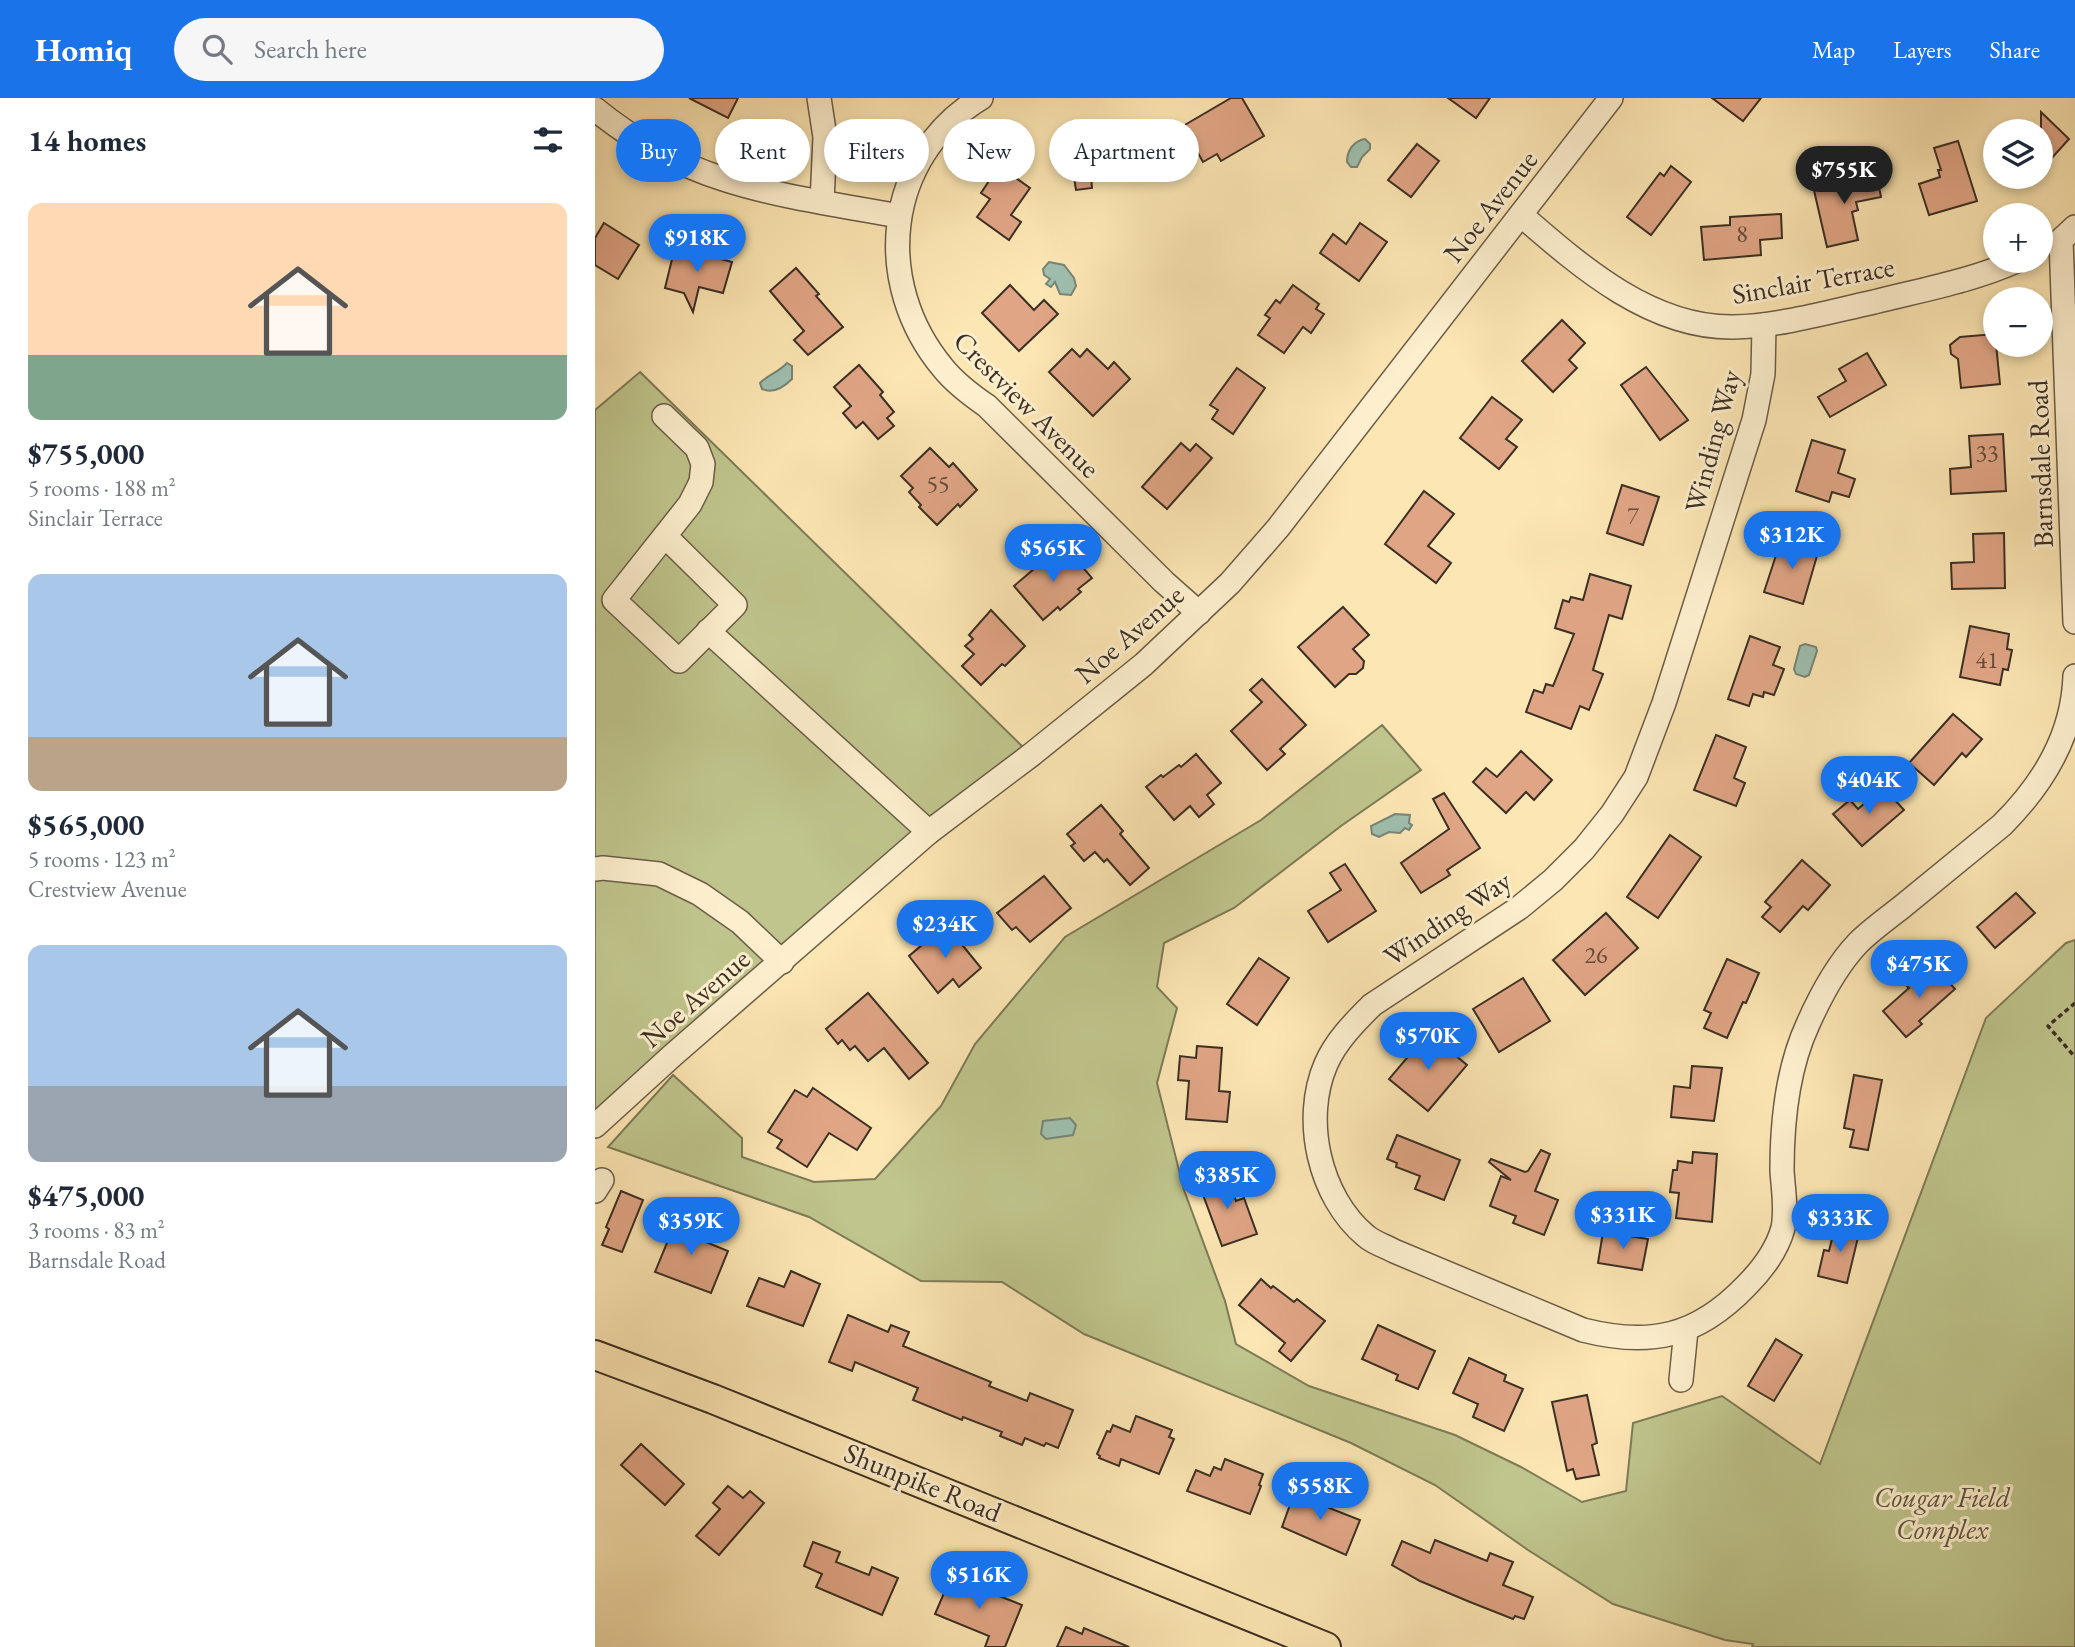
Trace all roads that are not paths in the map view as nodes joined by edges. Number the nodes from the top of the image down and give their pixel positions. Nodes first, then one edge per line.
1 (819, 98) edge
2 (981, 98) edge
3 (1611, 98) edge
4 (595, 108) edge
5 (822, 202) junction
6 (1521, 215) junction
7 (899, 216) junction
8 (2068, 233) edge
9 (1983, 272) edge
10 (1764, 325) junction
11 (664, 416) dead end
12 (665, 536) junction
13 (1199, 613) junction
14 (2075, 622) edge
15 (708, 631) junction
16 (2075, 676) edge
17 (929, 832) junction
18 (595, 869) edge
19 (782, 962) junction
20 (595, 1126) edge
21 (1686, 1330) junction
22 (595, 1355) edge
23 (1681, 1380) dead end
24 (1326, 1647) edge

1 - 5 street
2 - 7 street, Crestview Avenue
3 - 6 street, Noe Avenue
4 - 5 street
5 - 7 street
6 - 10 street, Sinclair Terrace
6 - 13 street, Noe Avenue
7 - 13 street, Crestview Avenue
8 - 14 street, Barnsdale Road
9 - 10 street, Sinclair Terrace
10 - 21 street, Winding Way
11 - 12 street
12 - 15 street
12 - 15 street
13 - 17 street, Noe Avenue
15 - 17 street
16 - 21 street
17 - 19 street, Noe Avenue
18 - 19 street
19 - 20 street, Noe Avenue
21 - 23 street
22 - 24 main road, Shunpike Road

